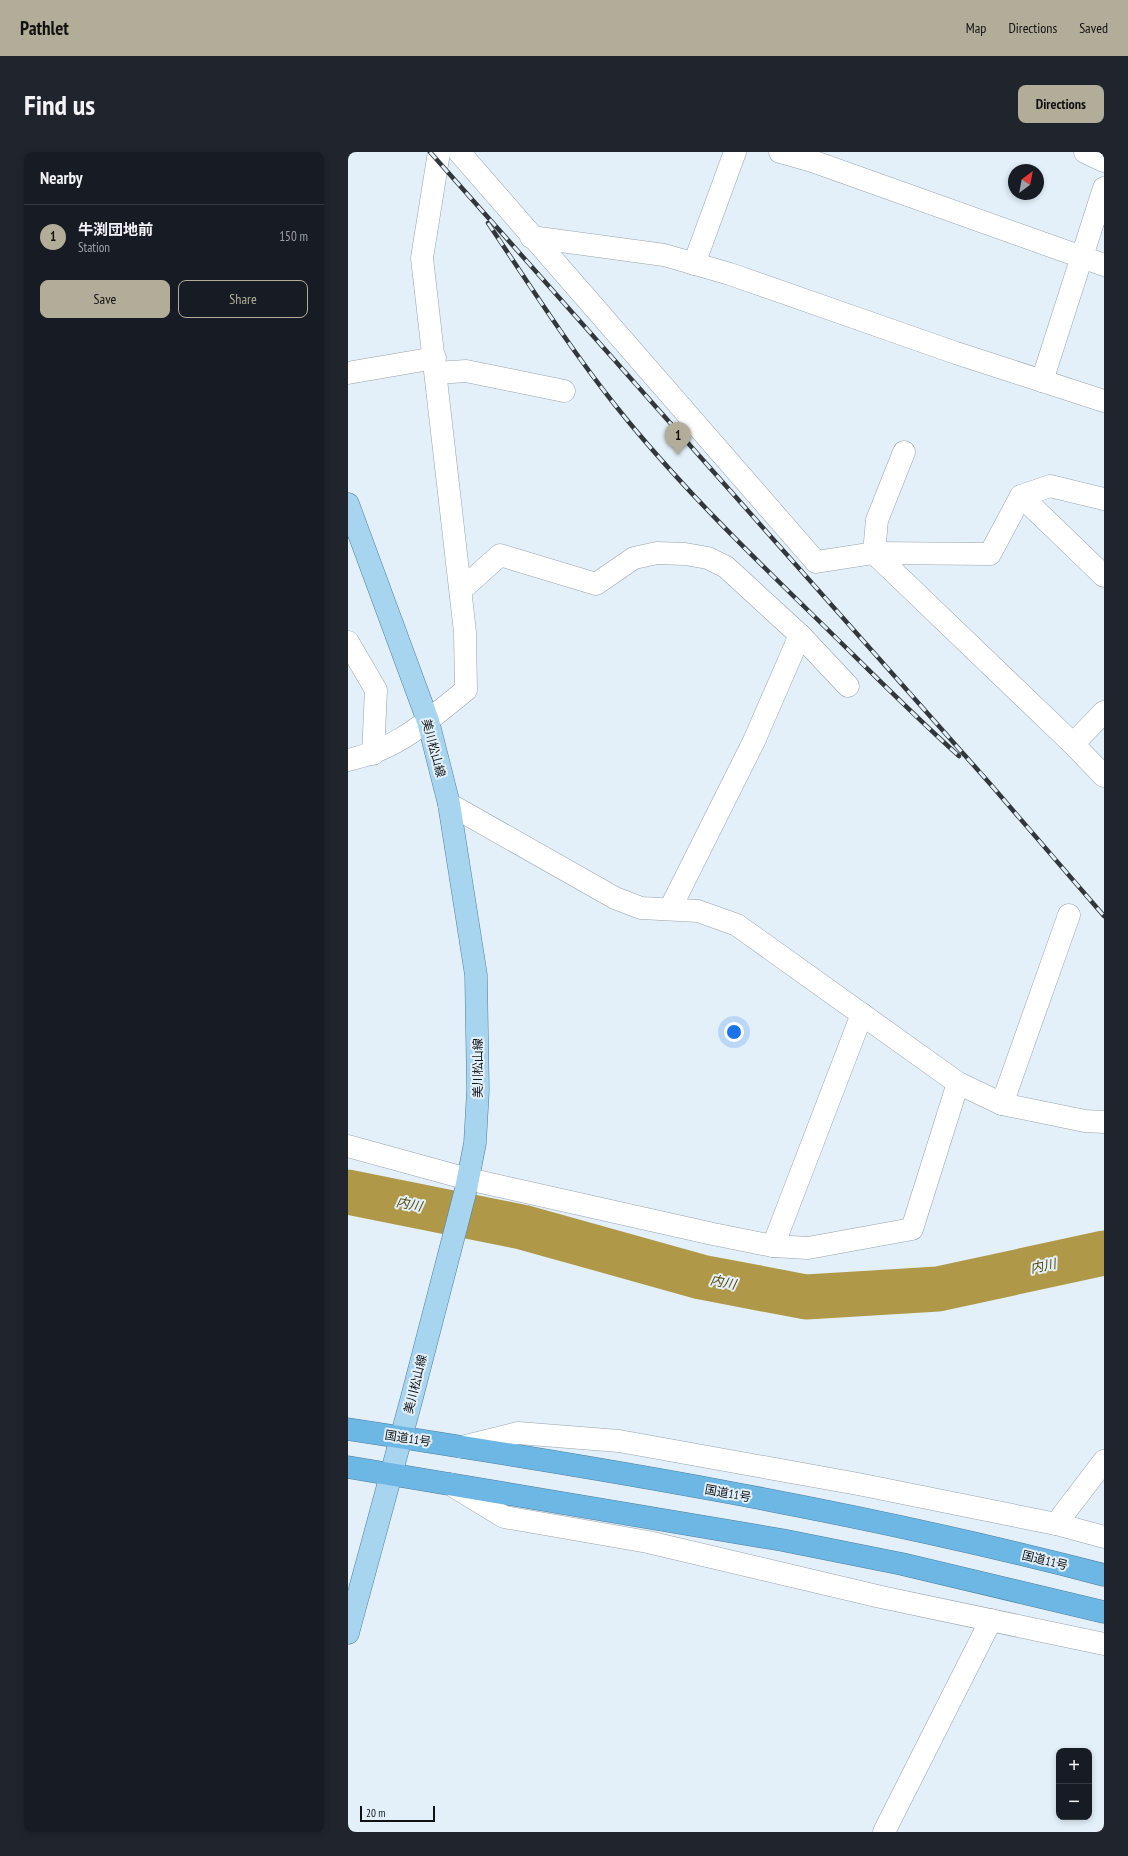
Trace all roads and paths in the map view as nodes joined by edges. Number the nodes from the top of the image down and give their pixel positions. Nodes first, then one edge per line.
1 (439, 152) edge
2 (459, 152) edge
3 (735, 152) edge
4 (780, 152) edge
5 (1104, 188) edge
6 (531, 237) junction
7 (1082, 258) junction
8 (694, 264) junction
9 (1104, 265) edge
10 (435, 365) junction
11 (348, 373) edge
12 (1042, 381) junction
13 (564, 392) dead end
14 (1104, 401) edge
15 (904, 452) dead end
16 (1021, 496) junction
17 (1104, 499) edge
18 (348, 504) edge
19 (874, 553) junction
20 (1104, 576) edge
21 (461, 590) junction
22 (800, 635) junction
23 (348, 642) edge
24 (848, 686) dead end
25 (1104, 712) edge
26 (428, 721) junction
27 (1073, 744) junction
28 (373, 754) junction
29 (348, 760) edge
30 (1104, 776) edge
31 (449, 804) junction
32 (670, 910) junction
33 (1069, 915) dead end
34 (862, 1014) junction
35 (958, 1083) junction
36 (1002, 1104) junction
37 (1104, 1122) edge
38 (348, 1146) edge
39 (467, 1184) junction
40 (773, 1246) junction
41 (348, 1428) edge
42 (401, 1437) junction
43 (462, 1447) junction
44 (1104, 1461) edge
45 (348, 1467) edge
46 (391, 1474) junction
47 (449, 1484) junction
48 (1056, 1524) junction
49 (1104, 1537) edge
50 (1104, 1575) edge
51 (1104, 1612) edge
52 (991, 1620) junction
53 (348, 1634) edge
54 (1104, 1644) edge
55 (884, 1832) edge

1 - 10 street
2 - 6 street
3 - 8 street
4 - 7 street
5 - 7 street
6 - 8 street
6 - 19 street
7 - 9 street
7 - 12 street
8 - 12 street
10 - 11 street
10 - 13 street
10 - 21 street
12 - 14 street
15 - 19 street
16 - 17 street
16 - 19 street
16 - 20 street
18 - 26 main road, 美川松山線
19 - 27 street
21 - 22 street
21 - 26 street
22 - 24 street
22 - 32 street
23 - 28 street
25 - 27 street
26 - 28 street
26 - 31 main road, 美川松山線
27 - 30 street
28 - 29 street
31 - 32 street
31 - 39 main road, 美川松山線
32 - 34 street
33 - 36 street
34 - 35 street
34 - 40 street
35 - 36 street
35 - 40 street
36 - 37 street
38 - 39 street
39 - 40 street
39 - 42 main road, 美川松山線
41 - 42 highway, 国道11号
42 - 43 highway, 国道11号
42 - 46 main road, 美川松山線
43 - 48 street
43 - 50 highway, 国道11号
44 - 48 street
45 - 46 highway
46 - 47 highway
46 - 53 main road, 美川松山線
47 - 51 highway
47 - 52 street
48 - 49 street
52 - 54 street
52 - 55 street

